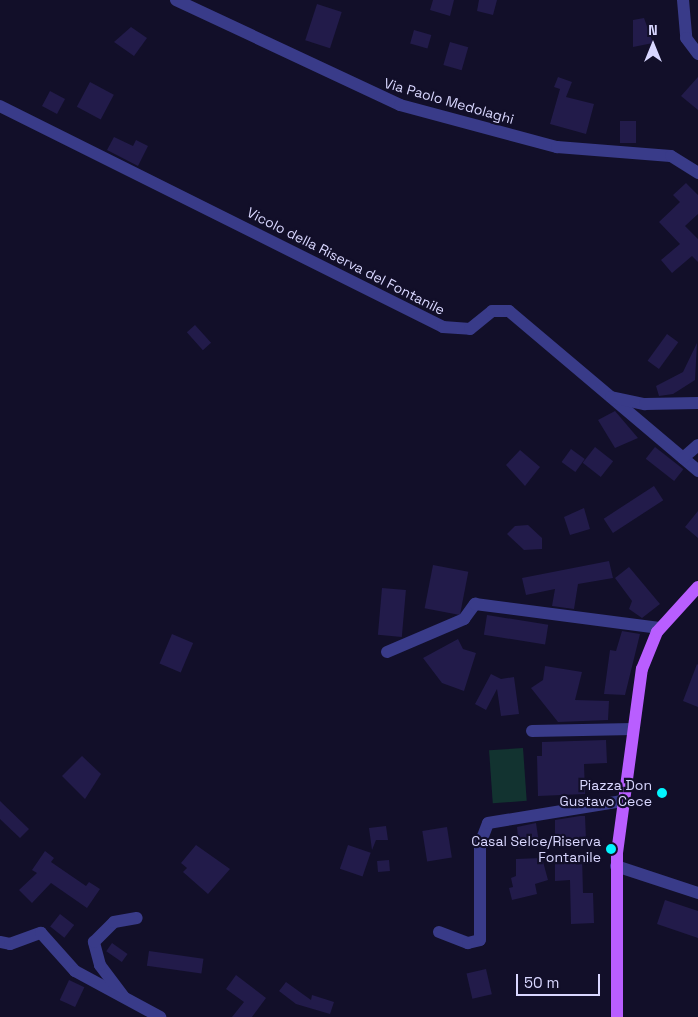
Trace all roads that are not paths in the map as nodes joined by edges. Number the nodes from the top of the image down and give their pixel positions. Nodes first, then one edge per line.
1 (176, 0) edge
2 (683, 0) edge
3 (698, 54) edge
4 (0, 106) edge
5 (698, 173) edge
6 (612, 397) junction
7 (698, 403) edge
8 (698, 445) edge
9 (683, 458) junction
10 (698, 471) edge
11 (698, 587) edge
12 (659, 628) junction
13 (387, 652) dead end
14 (634, 729) junction
15 (532, 731) dead end
16 (622, 801) junction
17 (616, 866) junction
18 (698, 893) edge
19 (137, 918) dead end
20 (439, 932) dead end
21 (0, 942) edge
22 (129, 1003) junction
23 (160, 1017) edge
24 (617, 1017) edge

1 - 5 street, Via Paolo Medolaghi
2 - 3 street
4 - 6 street, Vicolo della Riserva del Fontanile
6 - 7 street
6 - 9 street, Vicolo della Riserva del Fontanile
8 - 9 street
9 - 10 street, Vicolo della Riserva del Fontanile
11 - 12 main road
12 - 13 street
12 - 14 main road
14 - 15 street
14 - 16 main road
16 - 17 main road
16 - 20 street
17 - 18 street
17 - 24 main road
19 - 22 street
21 - 22 street
22 - 23 street

